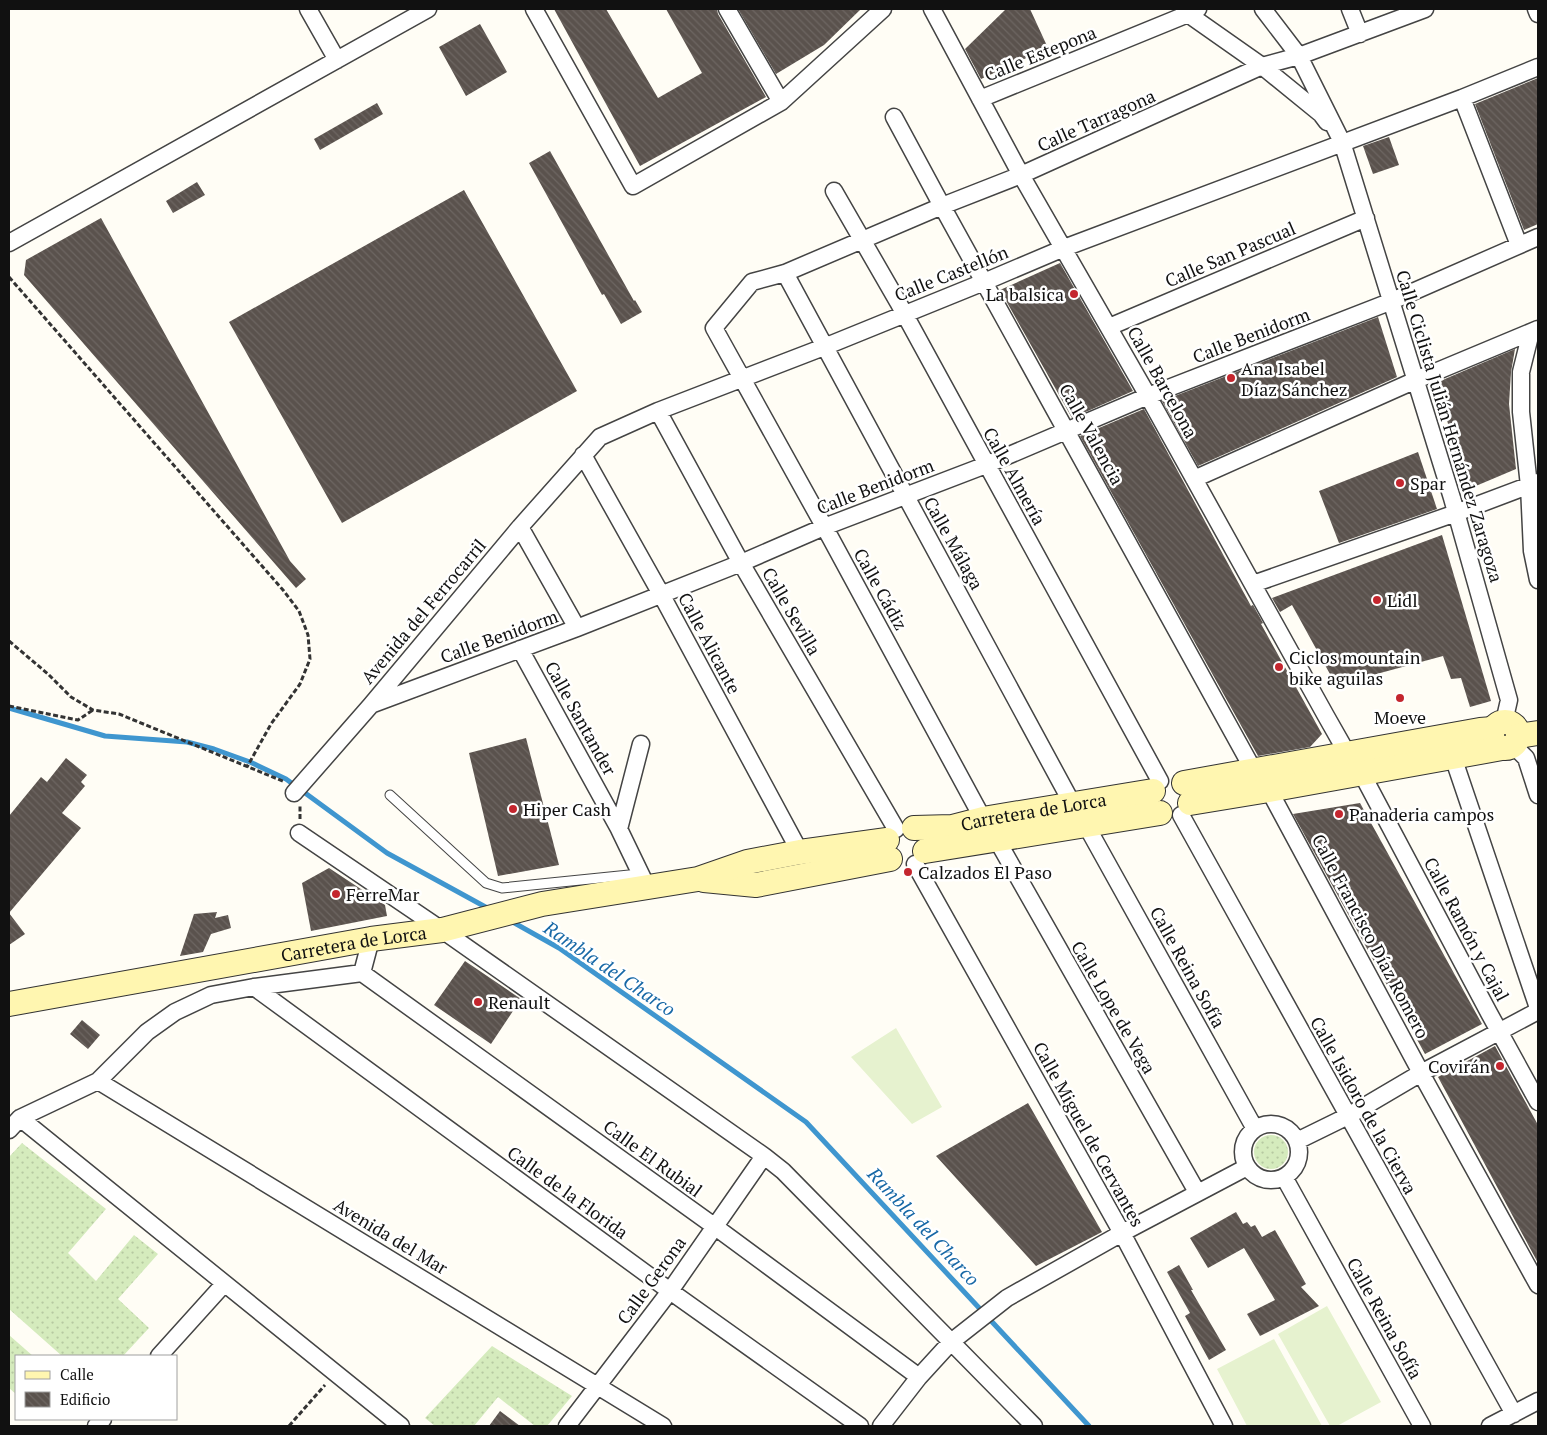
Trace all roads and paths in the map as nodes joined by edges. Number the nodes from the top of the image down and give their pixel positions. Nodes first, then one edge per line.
1 (308, 9) edge
2 (428, 9) edge
3 (534, 9) edge
4 (727, 9) edge
5 (883, 9) edge
6 (932, 9) edge
7 (1263, 9) edge
8 (1350, 9) edge
9 (1425, 9) edge
10 (1536, 9) edge
11 (1193, 12) edge
12 (1538, 14) edge
13 (1360, 34) junction
14 (1299, 56) junction
15 (337, 60) junction
16 (1262, 66) junction
17 (1538, 67) edge
18 (1462, 98) junction
19 (980, 99) junction
20 (781, 102) junction
21 (894, 117) dead end
22 (1342, 142) junction
23 (1021, 175) junction
24 (834, 191) dead end
25 (942, 206) junction
26 (1366, 218) junction
27 (1538, 237) edge
28 (862, 240) junction
29 (9, 243) edge
30 (1519, 245) junction
31 (1064, 248) junction
32 (785, 274) junction
33 (9, 277) edge
34 (984, 282) junction
35 (1392, 301) junction
36 (904, 314) junction
37 (1109, 327) junction
38 (1535, 330) edge
39 (824, 347) junction
40 (743, 378) junction
41 (1416, 380) junction
42 (1148, 396) junction
43 (658, 410) junction
44 (1066, 430) junction
45 (583, 455) junction
46 (986, 465) junction
47 (1194, 478) junction
48 (1533, 484) edge
49 (905, 495) junction
50 (1456, 513) junction
51 (520, 526) junction
52 (824, 527) junction
53 (741, 563) junction
54 (1538, 580) edge
55 (1253, 584) junction
56 (661, 594) junction
57 (577, 628) junction
58 (9, 641) edge
59 (520, 649) junction
60 (371, 705) junction
61 (9, 706) edge
62 (93, 710) junction
63 (1512, 735) edge
64 (641, 744) dead end
65 (1347, 753) junction
66 (1454, 757) junction
67 (247, 767) junction
68 (1254, 771) junction
69 (1362, 774) junction
70 (1157, 786) junction
71 (1269, 790) junction
72 (294, 794) junction
73 (390, 795) dead end
74 (1538, 795) edge
75 (1179, 803) junction
76 (1073, 805) junction
77 (983, 819) junction
78 (1086, 825) junction
79 (619, 830) junction
80 (299, 833) joint
81 (897, 839) junction
82 (996, 840) junction
83 (800, 852) junction
84 (920, 858) junction
85 (698, 879) junction
86 (643, 880) junction
87 (448, 928) junction
88 (371, 939) junction
89 (362, 973) junction
90 (254, 987) junction
91 (9, 1004) edge
92 (1538, 1010) edge
93 (1498, 1031) junction
94 (1421, 1073) junction
95 (98, 1081) junction
96 (1538, 1102) edge
97 (1348, 1116) junction
98 (20, 1118) junction
99 (1255, 1129) junction
100 (9, 1130) edge
101 (1297, 1141) junction
102 (764, 1156) junction
103 (1247, 1167) junction
104 (1284, 1177) junction
105 (1197, 1192) junction
106 (714, 1226) junction
107 (1122, 1233) junction
108 (224, 1284) junction
109 (1538, 1285) edge
110 (670, 1291) junction
111 (955, 1338) junction
112 (160, 1355) edge
113 (336, 1374) junction
114 (919, 1377) junction
115 (598, 1386) junction
116 (1538, 1402) edge
117 (1514, 1414) junction
118 (289, 1426) edge
119 (401, 1426) edge
120 (567, 1426) edge
121 (663, 1426) edge
122 (860, 1426) edge
123 (881, 1426) edge
124 (1034, 1426) edge
125 (1224, 1426) edge
126 (1422, 1426) edge
127 (1490, 1426) edge

1 - 15 street
2 - 15 street
3 - 20 street
4 - 20 street
5 - 20 street
6 - 19 street, Calle Barcelona
7 - 14 street, Calle Ciclista Julián Hernández Zaragoza
8 - 13 street
9 - 13 street, Calle Tarragona
10 - 12 street
11 - 16 street, Calle Ciclista Julián Hernández Zaragoza
11 - 19 street, Calle Estepona
13 - 14 street, Calle Tarragona
14 - 16 street, Calle Tarragona
14 - 22 street, Calle Ciclista Julián Hernández Zaragoza
15 - 29 street
16 - 22 street, Calle Ciclista Julián Hernández Zaragoza
16 - 23 street, Calle Tarragona
17 - 18 street, Calle Castellón
18 - 22 street, Calle Castellón
18 - 30 street
19 - 23 street, Calle Barcelona
21 - 25 street, Calle Valencia
22 - 26 street, Calle Ciclista Julián Hernández Zaragoza
22 - 31 street, Calle Castellón
23 - 25 street, Calle Tarragona
23 - 31 street, Calle Barcelona
24 - 28 street, Calle Almería
25 - 28 street, Calle Tarragona
25 - 34 street, Calle Valencia
26 - 35 street, Calle Ciclista Julián Hernández Zaragoza
26 - 37 street, Calle San Pascual
27 - 30 street, Calle Benidorm
28 - 32 street, Calle Tarragona
28 - 36 street, Calle Almería
30 - 35 street, Calle Benidorm
31 - 34 street, Calle Castellón
31 - 37 street, Calle Barcelona
32 - 39 street, Calle Málaga
32 - 40 street, Calle Tarragona
33 - 67 path
34 - 36 street, Calle Castellón
34 - 44 street, Calle Valencia
35 - 41 street, Calle Ciclista Julián Hernández Zaragoza
35 - 42 street, Calle Benidorm
36 - 39 street, Calle Castellón
36 - 46 street, Calle Almería
37 - 42 street, Calle Barcelona
38 - 41 street
38 - 48 street
39 - 40 street, Calle Castellón
39 - 49 street, Calle Málaga
40 - 43 street, Calle Castellón
40 - 52 street, Calle Cádiz
41 - 47 street
41 - 50 street, Calle Ciclista Julián Hernández Zaragoza
42 - 44 street, Calle Benidorm
42 - 47 street, Calle Barcelona
43 - 45 street, Calle Castellón
43 - 53 street, Calle Sevilla
44 - 46 street, Calle Benidorm
44 - 68 street, Calle Valencia
45 - 51 street, Avenida del Ferrocarril
45 - 56 street, Calle Alicante
46 - 49 street, Calle Benidorm
46 - 70 street, Calle Almería
47 - 55 street, Calle Barcelona
48 - 50 street
48 - 54 street
49 - 52 street, Calle Benidorm
49 - 76 street, Calle Málaga
50 - 55 street
50 - 63 street, Calle Ciclista Julián Hernández Zaragoza
51 - 57 street
51 - 60 street, Avenida del Ferrocarril
52 - 53 street, Calle Benidorm
52 - 77 street, Calle Cádiz
53 - 56 street, Calle Benidorm
53 - 81 street, Calle Sevilla
55 - 65 street, Calle Barcelona
56 - 57 street, Calle Benidorm
56 - 83 street, Calle Alicante
57 - 59 street, Calle Benidorm
58 - 62 path
59 - 60 street, Calle Benidorm
59 - 79 street, Calle Santander
60 - 72 street, Avenida del Ferrocarril
61 - 62 path
62 - 67 path
63 - 65 main road, Carretera de Lorca
63 - 66 main road, Carretera de Lorca
63 - 74 street
64 - 79 street
65 - 68 main road, Carretera de Lorca
65 - 69 street
66 - 69 main road, Carretera de Lorca
66 - 92 street
67 - 72 path
68 - 75 main road, Carretera de Lorca
69 - 71 main road, Carretera de Lorca
69 - 93 street, Calle Ramón y Cajal
70 - 75 main road, Carretera de Lorca
70 - 75 main road
70 - 76 main road, Carretera de Lorca
71 - 75 main road, Carretera de Lorca
71 - 94 street, Calle Francisco Díaz Romero
72 - 80 path
73 - 86 lane
75 - 78 main road, Carretera de Lorca
75 - 97 street, Calle Isidoro de la Cierva
76 - 77 main road, Carretera de Lorca
77 - 81 main road, Carretera de Lorca
78 - 82 main road, Carretera de Lorca
78 - 99 street, Calle Reina Sofía
79 - 86 street, Calle Santander
80 - 87 street
81 - 83 main road, Carretera de Lorca
81 - 84 main road, Carretera de Lorca
81 - 84 main road
81 - 85 main road, Carretera de Lorca
82 - 84 main road, Carretera de Lorca
82 - 105 street, Calle Lope de Vega
83 - 85 main road, Carretera de Lorca
84 - 107 street, Calle Miguel de Cervantes
85 - 86 main road, Carretera de Lorca
86 - 87 main road, Carretera de Lorca
87 - 88 main road, Carretera de Lorca
87 - 102 street
88 - 89 street
88 - 91 main road, Carretera de Lorca
89 - 90 street
89 - 106 street, Calle El Rubial
90 - 95 street
90 - 110 street, Calle de la Florida
92 - 93 street
93 - 94 street
93 - 96 street, Calle Ramón y Cajal
94 - 97 street
94 - 109 street, Calle Francisco Díaz Romero
95 - 98 street
95 - 115 street, Avenida del Mar
97 - 101 street
97 - 117 street, Calle Isidoro de la Cierva
98 - 100 street
98 - 108 street
99 - 101 street
99 - 103 street
101 - 104 street
102 - 106 street, Calle Gerona
102 - 111 street
103 - 104 street
103 - 105 street
104 - 126 street, Calle Reina Sofía
105 - 107 street
106 - 110 street, Calle Gerona
106 - 114 street, Calle El Rubial
107 - 111 street
107 - 125 street, Calle Miguel de Cervantes
108 - 112 street
108 - 113 street
110 - 115 street, Calle Gerona
110 - 122 street, Calle de la Florida
111 - 114 street
111 - 124 street
113 - 118 path
113 - 119 street
114 - 123 street
115 - 120 street, Calle Gerona
115 - 121 street, Avenida del Mar
116 - 117 street
117 - 127 street

